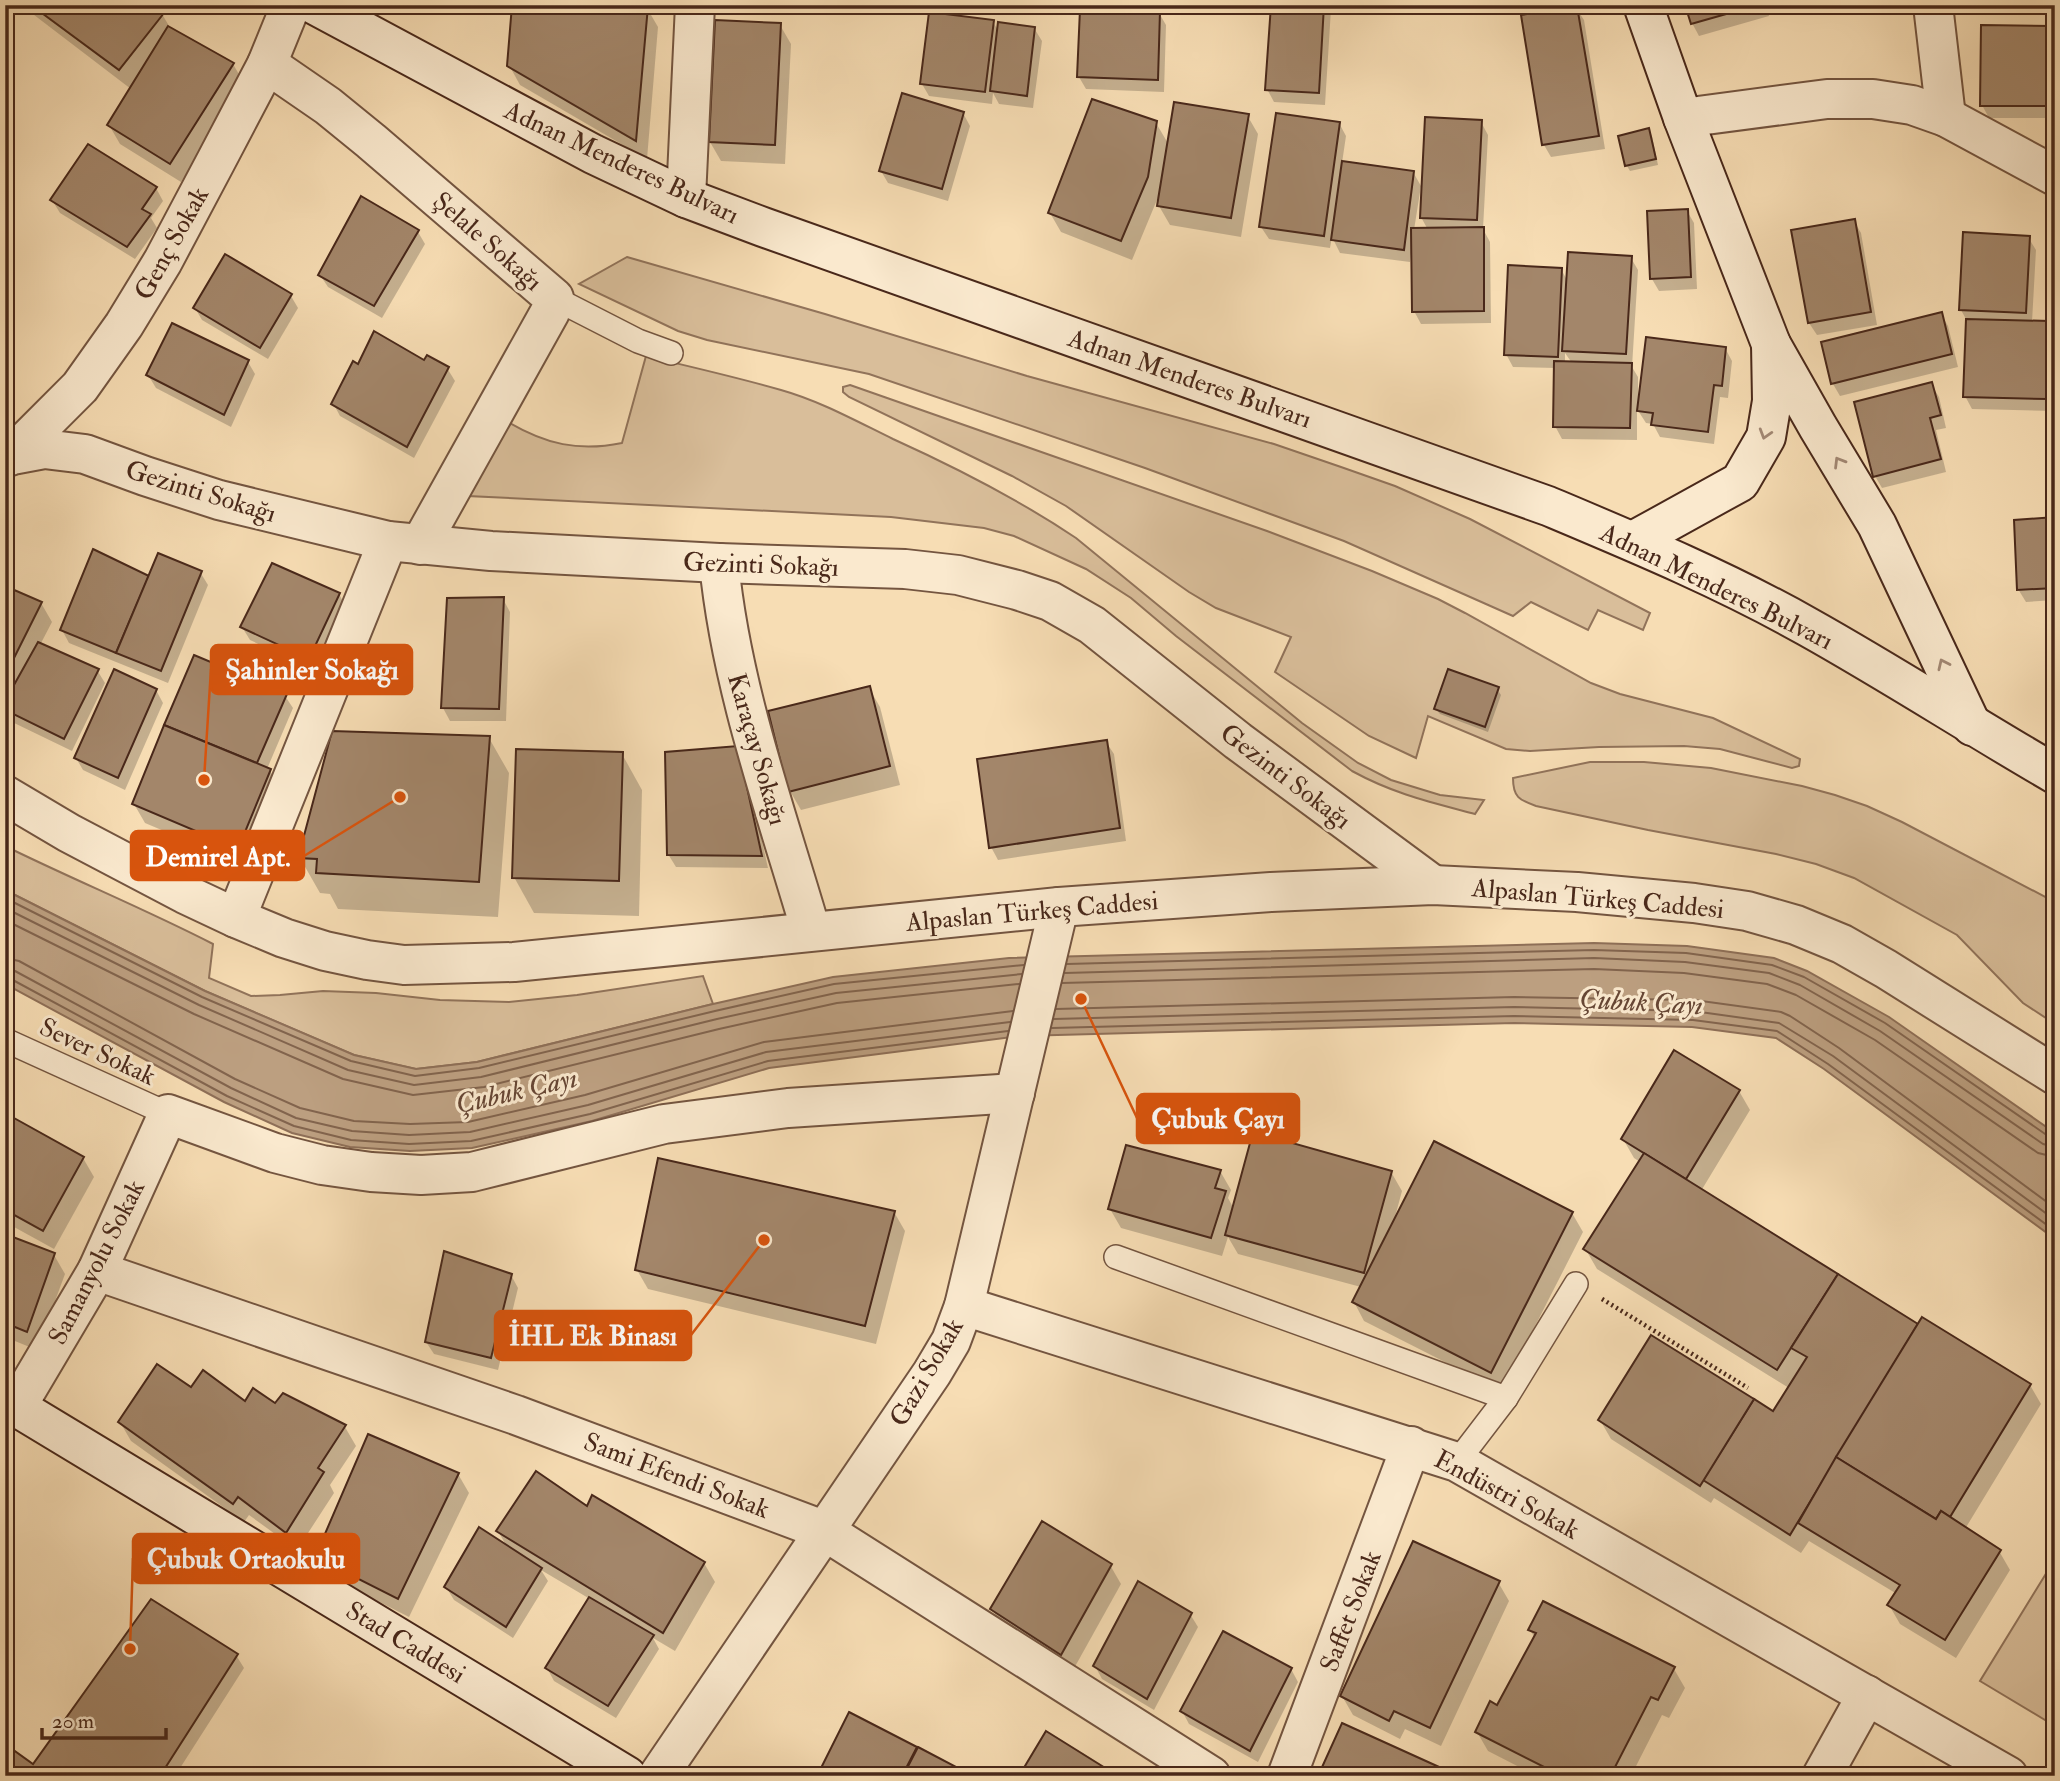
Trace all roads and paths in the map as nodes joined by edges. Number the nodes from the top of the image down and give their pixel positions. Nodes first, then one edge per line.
1 (291, 5) edge
2 (315, 5) edge
3 (695, 5) edge
4 (1643, 5) edge
5 (1933, 5) edge
6 (267, 64) junction
7 (1946, 117) junction
8 (1683, 118) junction
9 (2055, 176) edge
10 (686, 198) junction
11 (554, 298) junction
12 (1771, 344) junction
13 (671, 353) dead end
14 (8, 457) edge
15 (1633, 541) junction
16 (404, 543) junction
17 (719, 563) junction
18 (1972, 726) junction
19 (2055, 774) edge
20 (5, 795) edge
21 (1433, 886) junction
22 (1059, 907) junction
23 (236, 918) junction
24 (811, 931) junction
25 (5, 1040) edge
26 (2055, 1075) edge
27 (1015, 1093) junction
28 (168, 1114) junction
29 (1116, 1257) dead end
30 (97, 1271) junction
31 (1576, 1284) joint
32 (964, 1306) junction
33 (1748, 1388) dead end
34 (1506, 1398) junction
35 (11, 1403) edge
36 (1411, 1446) junction
37 (1457, 1462) junction
38 (824, 1530) junction
39 (1867, 1695) junction
40 (626, 1776) edge
41 (658, 1776) edge
42 (1211, 1776) edge
43 (1287, 1776) edge
44 (1822, 1776) edge
45 (2008, 1776) edge

1 - 6 street, Genç Sokak
2 - 10 street, Adnan Menderes Bulvarı
3 - 10 street
4 - 8 street
5 - 7 street
6 - 11 street, Şelale Sokağı
6 - 14 street, Genç Sokak
7 - 8 street
7 - 9 street
8 - 12 street
10 - 15 street, Adnan Menderes Bulvarı
11 - 13 lane
11 - 16 street, Şelale Sokağı
12 -> 15 street
18 -> 12 street
14 - 16 street, Gezinti Sokağı
15 - 18 street, Adnan Menderes Bulvarı
16 - 17 street, Gezinti Sokağı
16 - 23 street, Şelale Sokağı
17 - 21 street, Gezinti Sokağı
17 - 24 street, Karaçay Sokağı
18 - 19 street, Adnan Menderes Bulvarı
20 - 23 street, Alpaslan Türkeş Caddesi
21 - 22 street, Alpaslan Türkeş Caddesi
21 - 26 street, Alpaslan Türkeş Caddesi
22 - 24 street, Alpaslan Türkeş Caddesi
22 - 27 street, Gazi Sokak
23 - 24 street, Alpaslan Türkeş Caddesi
25 - 28 lane, Sever Sokak
27 - 28 street
27 - 32 street, Gazi Sokak
28 - 30 street, Samanyolu Sokak
29 - 34 lane
30 - 35 street, Samanyolu Sokak
30 - 38 street, Sami Efendi Sokak
31 - 33 path
31 - 34 lane
32 - 36 street, Endüstri Sokak
32 - 38 street, Gazi Sokak
34 - 37 lane
35 - 40 street, Stad Caddesi
36 - 37 street, Endüstri Sokak
36 - 43 street, Saffet Sokak
37 - 39 street, Endüstri Sokak
38 - 41 street, Gazi Sokak
38 - 42 street, Sami Efendi Sokak
39 - 44 street
39 - 45 street, Endüstri Sokak

